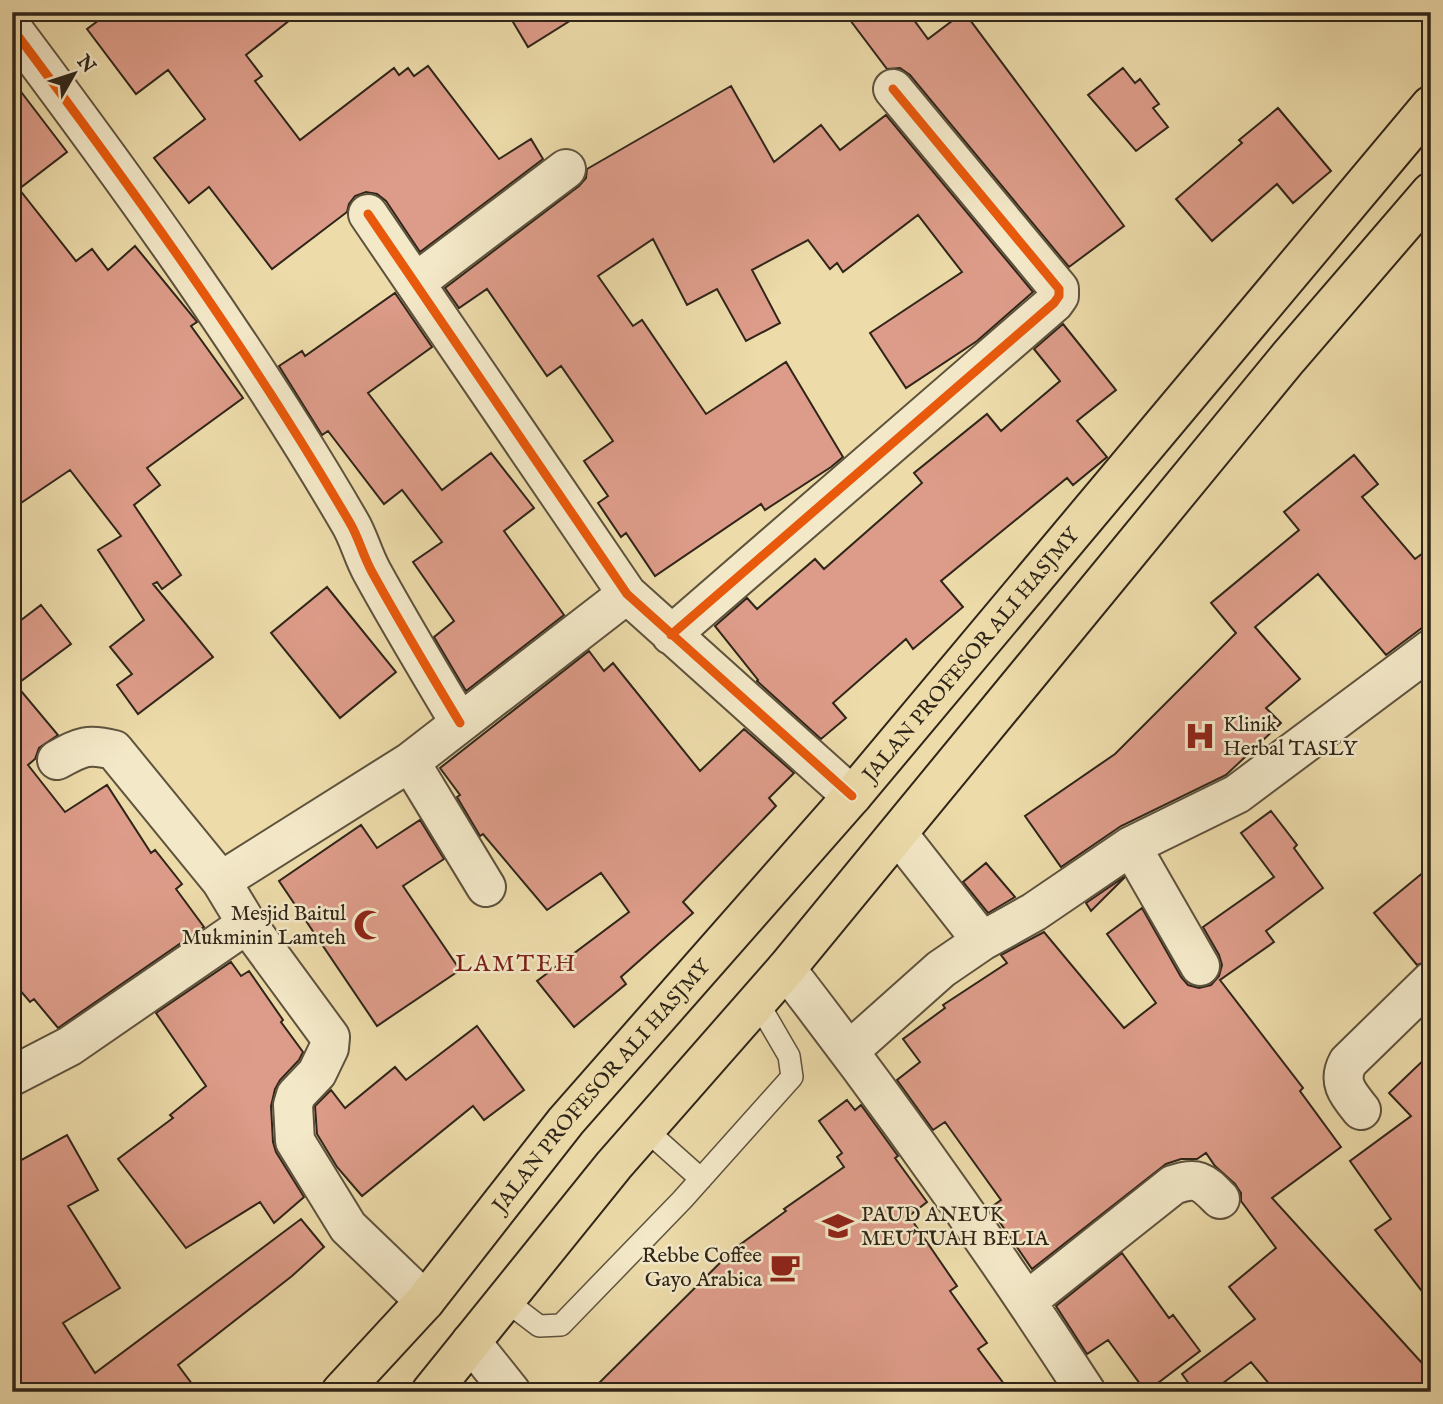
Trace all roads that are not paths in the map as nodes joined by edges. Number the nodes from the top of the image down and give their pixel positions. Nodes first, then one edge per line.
1 (12, 28) edge
2 (893, 89) dead end
3 (1431, 105) edge
4 (566, 169) dead end
5 (1431, 192) edge
6 (368, 214) dead end
7 (415, 283) junction
8 (1116, 478) junction
9 (1161, 512) junction
10 (627, 594) junction
11 (671, 635) junction
12 (1431, 649) edge
13 (460, 723) junction
14 (57, 760) dead end
15 (410, 762) junction
16 (852, 796) junction
17 (898, 834) junction
18 (1131, 846) junction
19 (221, 881) junction
20 (486, 887) dead end
21 (247, 924) junction
22 (982, 941) junction
23 (1200, 966) dead end
24 (786, 969) junction
25 (1431, 981) edge
26 (757, 1001) junction
27 (849, 1051) junction
28 (12, 1076) edge
29 (1361, 1110) dead end
30 (645, 1129) junction
31 (701, 1179) junction
32 (1220, 1199) dead end
33 (505, 1300) junction
34 (425, 1301) junction
35 (1027, 1301) junction
36 (471, 1342) junction
37 (507, 1390) edge
38 (341, 1392) edge
39 (431, 1392) edge
40 (1086, 1392) edge

1 - 13 street
2 - 11 street
3 - 8 main road, JALAN PROFESOR ALI HASJMY
4 - 7 street
5 - 9 main road
6 - 7 street
7 - 10 street
8 - 9 main road
8 - 16 main road, JALAN PROFESOR ALI HASJMY
9 - 17 main road
10 - 11 street
10 - 13 street
11 - 16 street
12 - 18 street
13 - 15 street
14 - 19 street
15 - 19 street
15 - 20 street
16 - 34 main road, JALAN PROFESOR ALI HASJMY
17 - 22 street
17 - 24 main road
18 - 22 street
18 - 23 street
19 - 21 street
21 - 28 street
21 - 34 street
22 - 27 street
24 - 26 main road
24 - 27 street
25 - 29 street
26 - 30 main road
26 - 31 lane
27 - 35 street
30 - 31 lane
30 - 33 main road
31 - 33 lane
32 - 35 street
33 - 36 main road
34 - 38 main road, JALAN PROFESOR ALI HASJMY
35 - 40 street
36 - 37 street
36 - 39 main road

